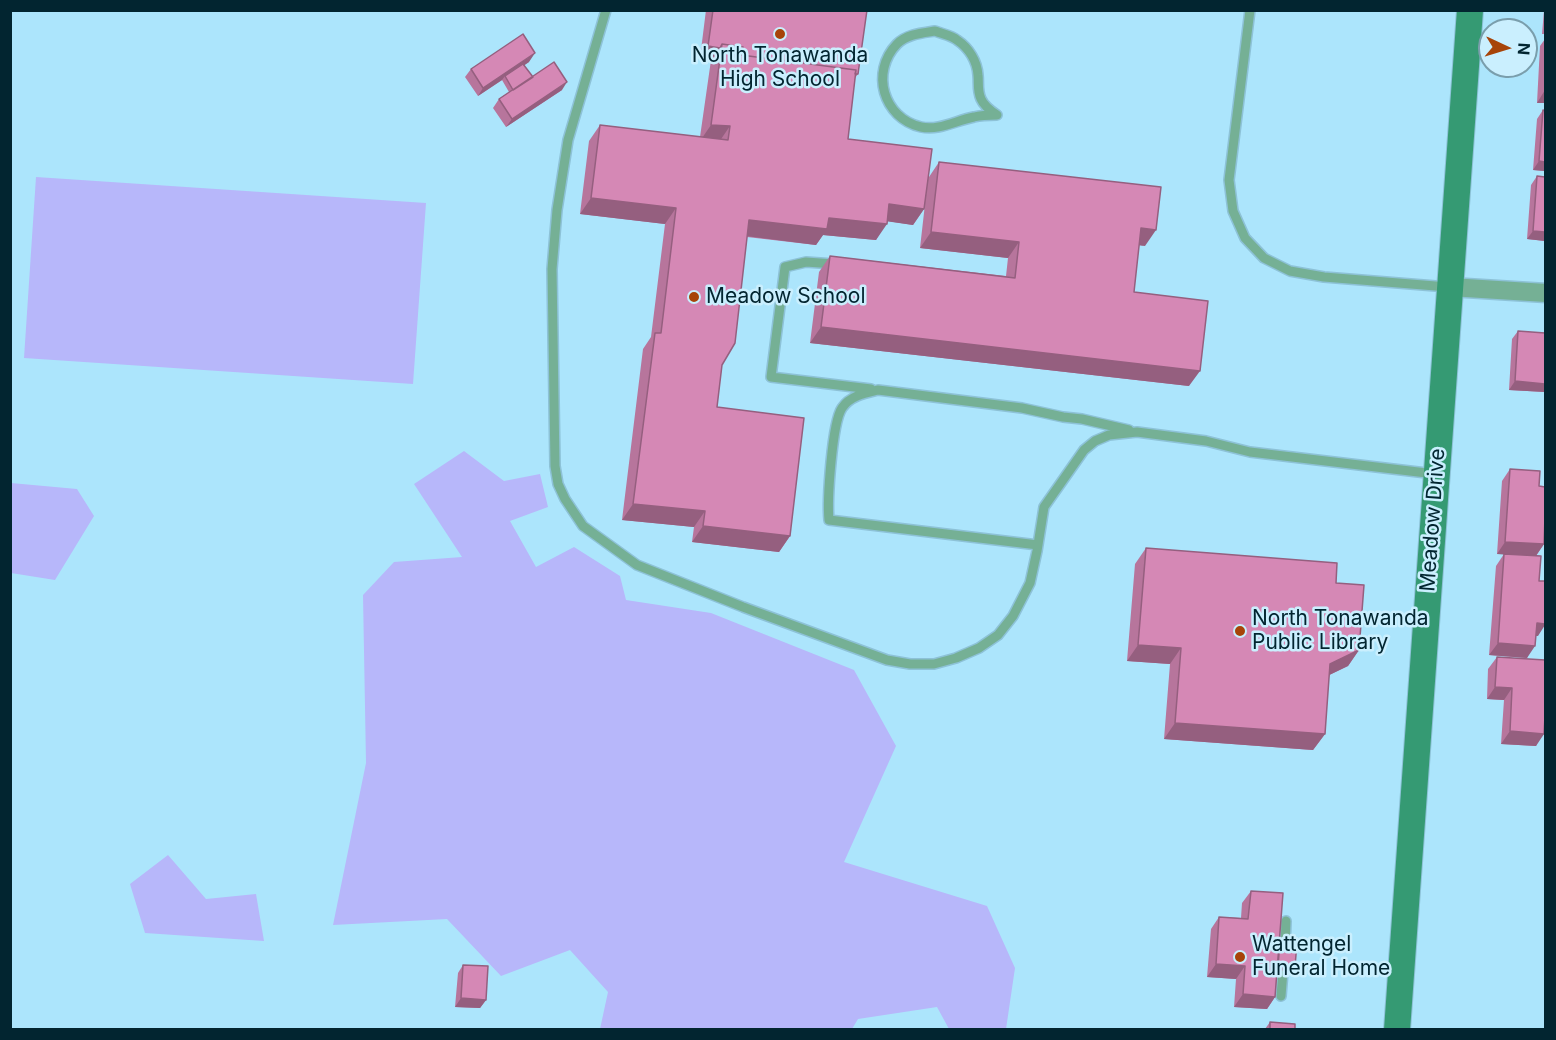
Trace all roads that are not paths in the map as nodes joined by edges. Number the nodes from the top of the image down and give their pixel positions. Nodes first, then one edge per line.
1 (606, 10) edge
2 (1250, 10) edge
3 (1470, 10) edge
4 (997, 115) joint
5 (839, 265) edge
6 (1450, 287) junction
7 (1545, 293) edge
8 (878, 390) junction
9 (1137, 432) junction
10 (1436, 474) junction
11 (1038, 545) junction
12 (1287, 921) dead end
13 (1285, 946) edge
14 (1283, 971) edge
15 (1281, 996) dead end
16 (1396, 1029) edge

1 - 11 lane
2 - 6 lane
3 - 6 street, Meadow Drive
4 - 4 lane
5 - 8 lane
6 - 7 street
6 - 10 street, Meadow Drive
8 - 9 lane
8 - 11 lane
9 - 10 lane
9 - 11 lane
10 - 16 street, Meadow Drive
12 - 13 lane
14 - 15 lane

